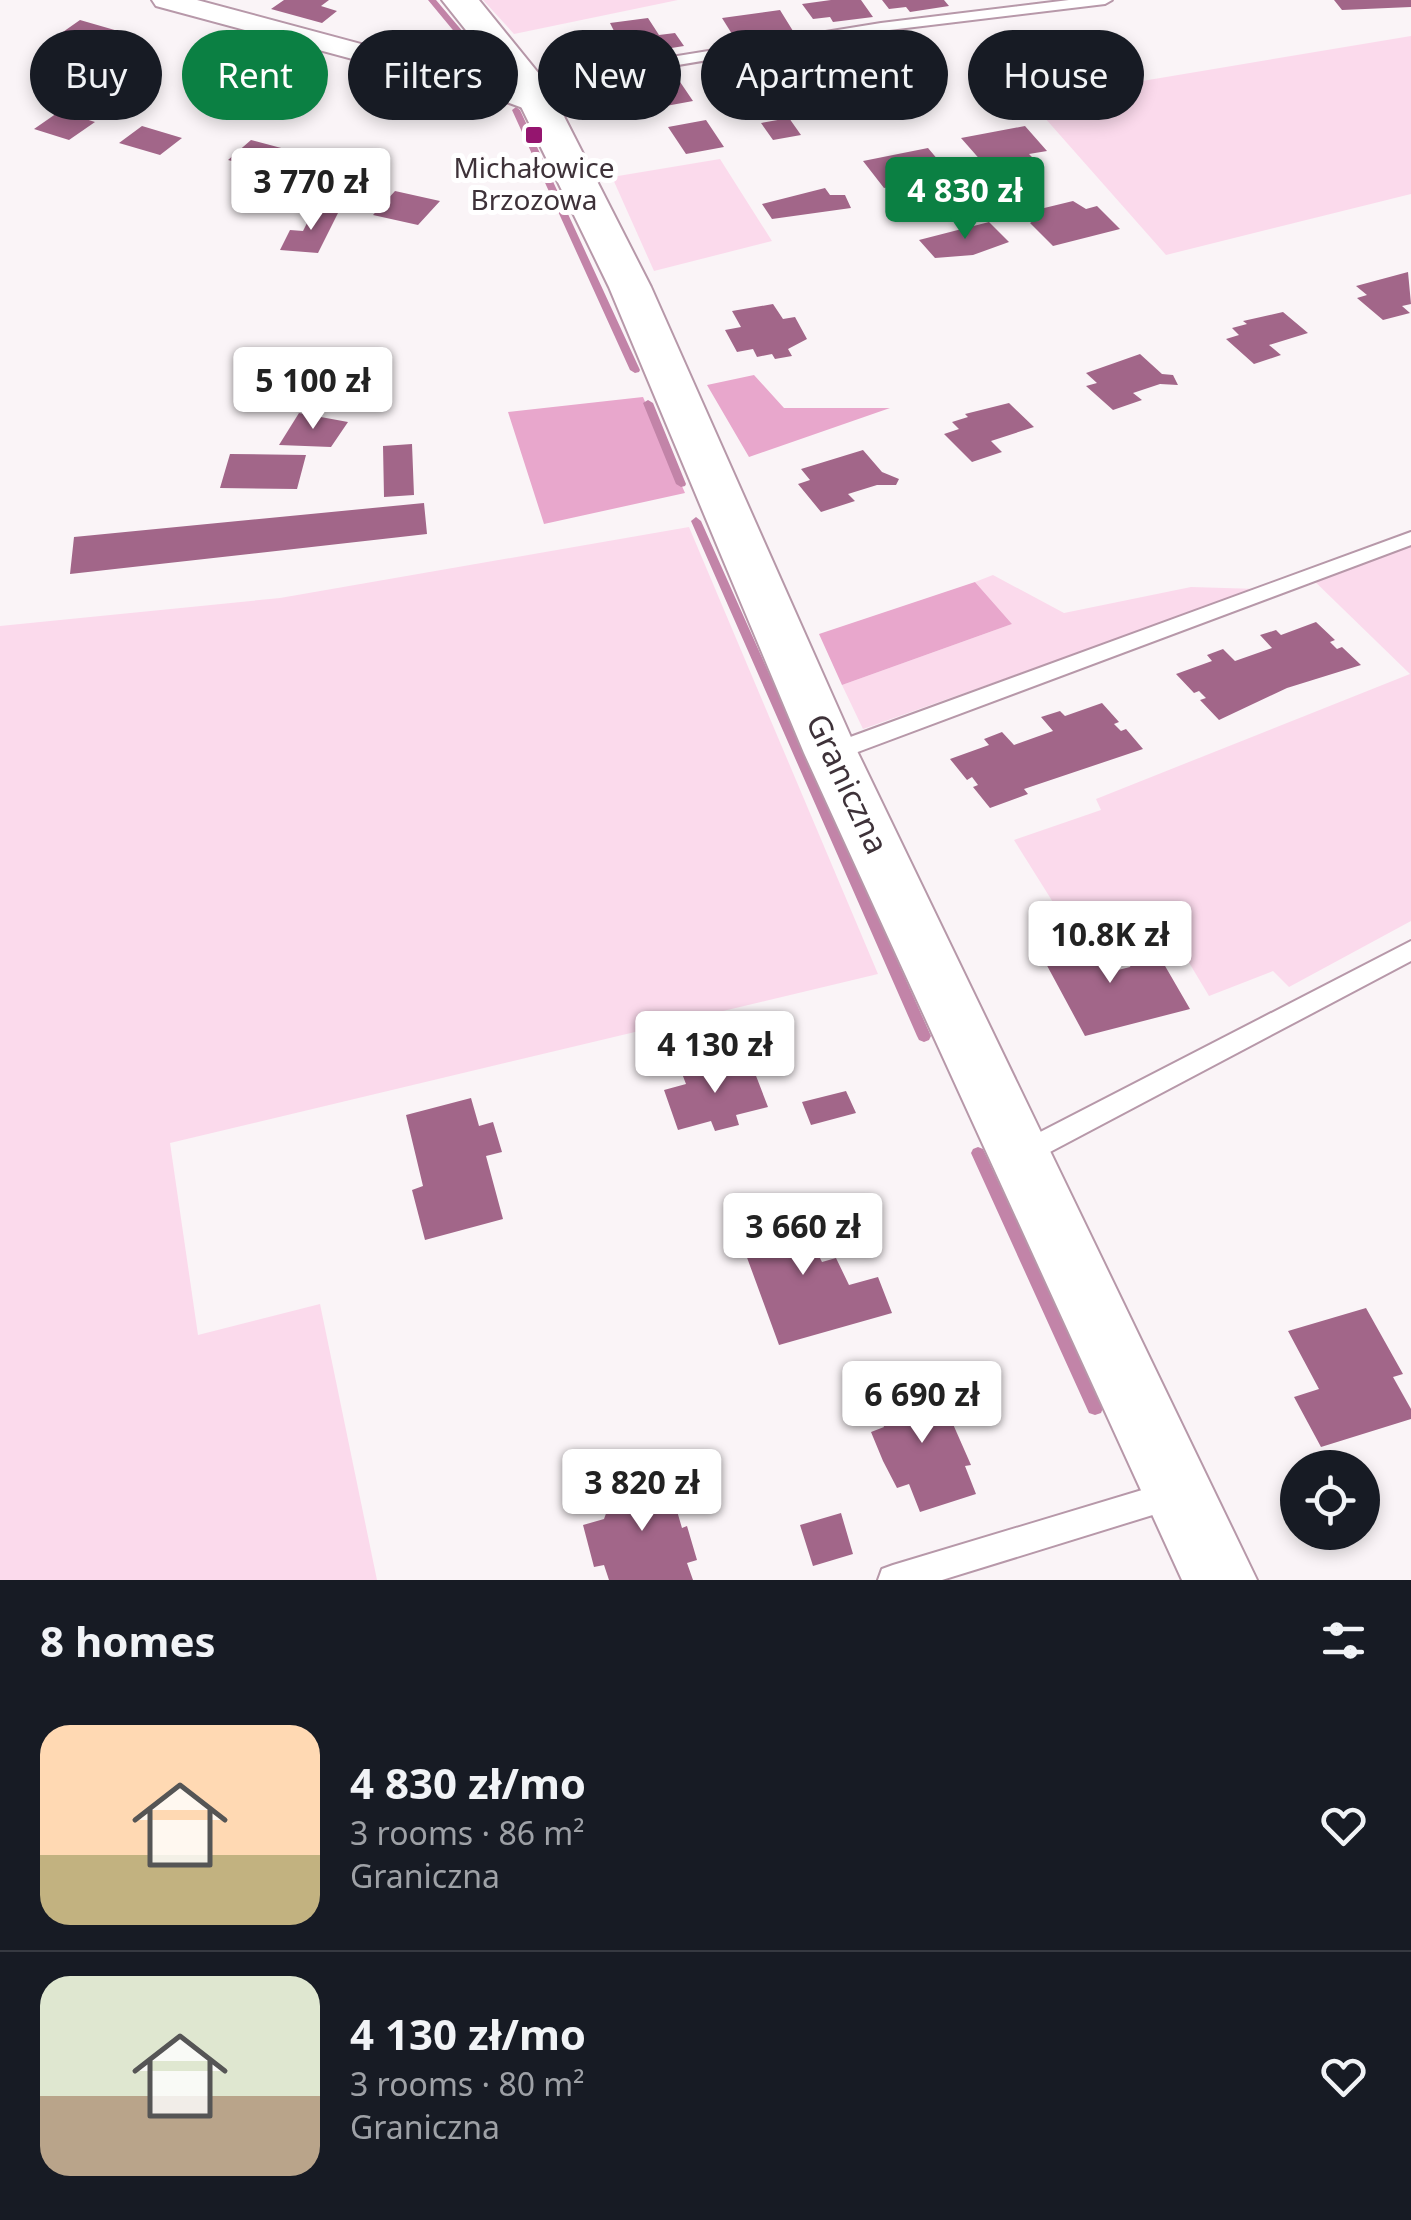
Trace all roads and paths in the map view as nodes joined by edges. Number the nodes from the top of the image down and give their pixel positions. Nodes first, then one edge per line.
1 (166, 0) edge
2 (460, 0) edge
3 (1105, 0) edge
4 (536, 95) junction
5 (1411, 538) edge
6 (831, 753) junction
7 (1411, 950) edge
8 (1022, 1154) junction
9 (1180, 1492) junction
10 (894, 1580) edge
11 (1220, 1580) edge

1 - 4 street
2 - 4 street, Graniczna
3 - 4 lane
4 - 6 street, Graniczna
5 - 6 lane
6 - 8 street, Graniczna
7 - 8 lane
8 - 9 street, Graniczna
9 - 10 lane
9 - 11 street, Graniczna

